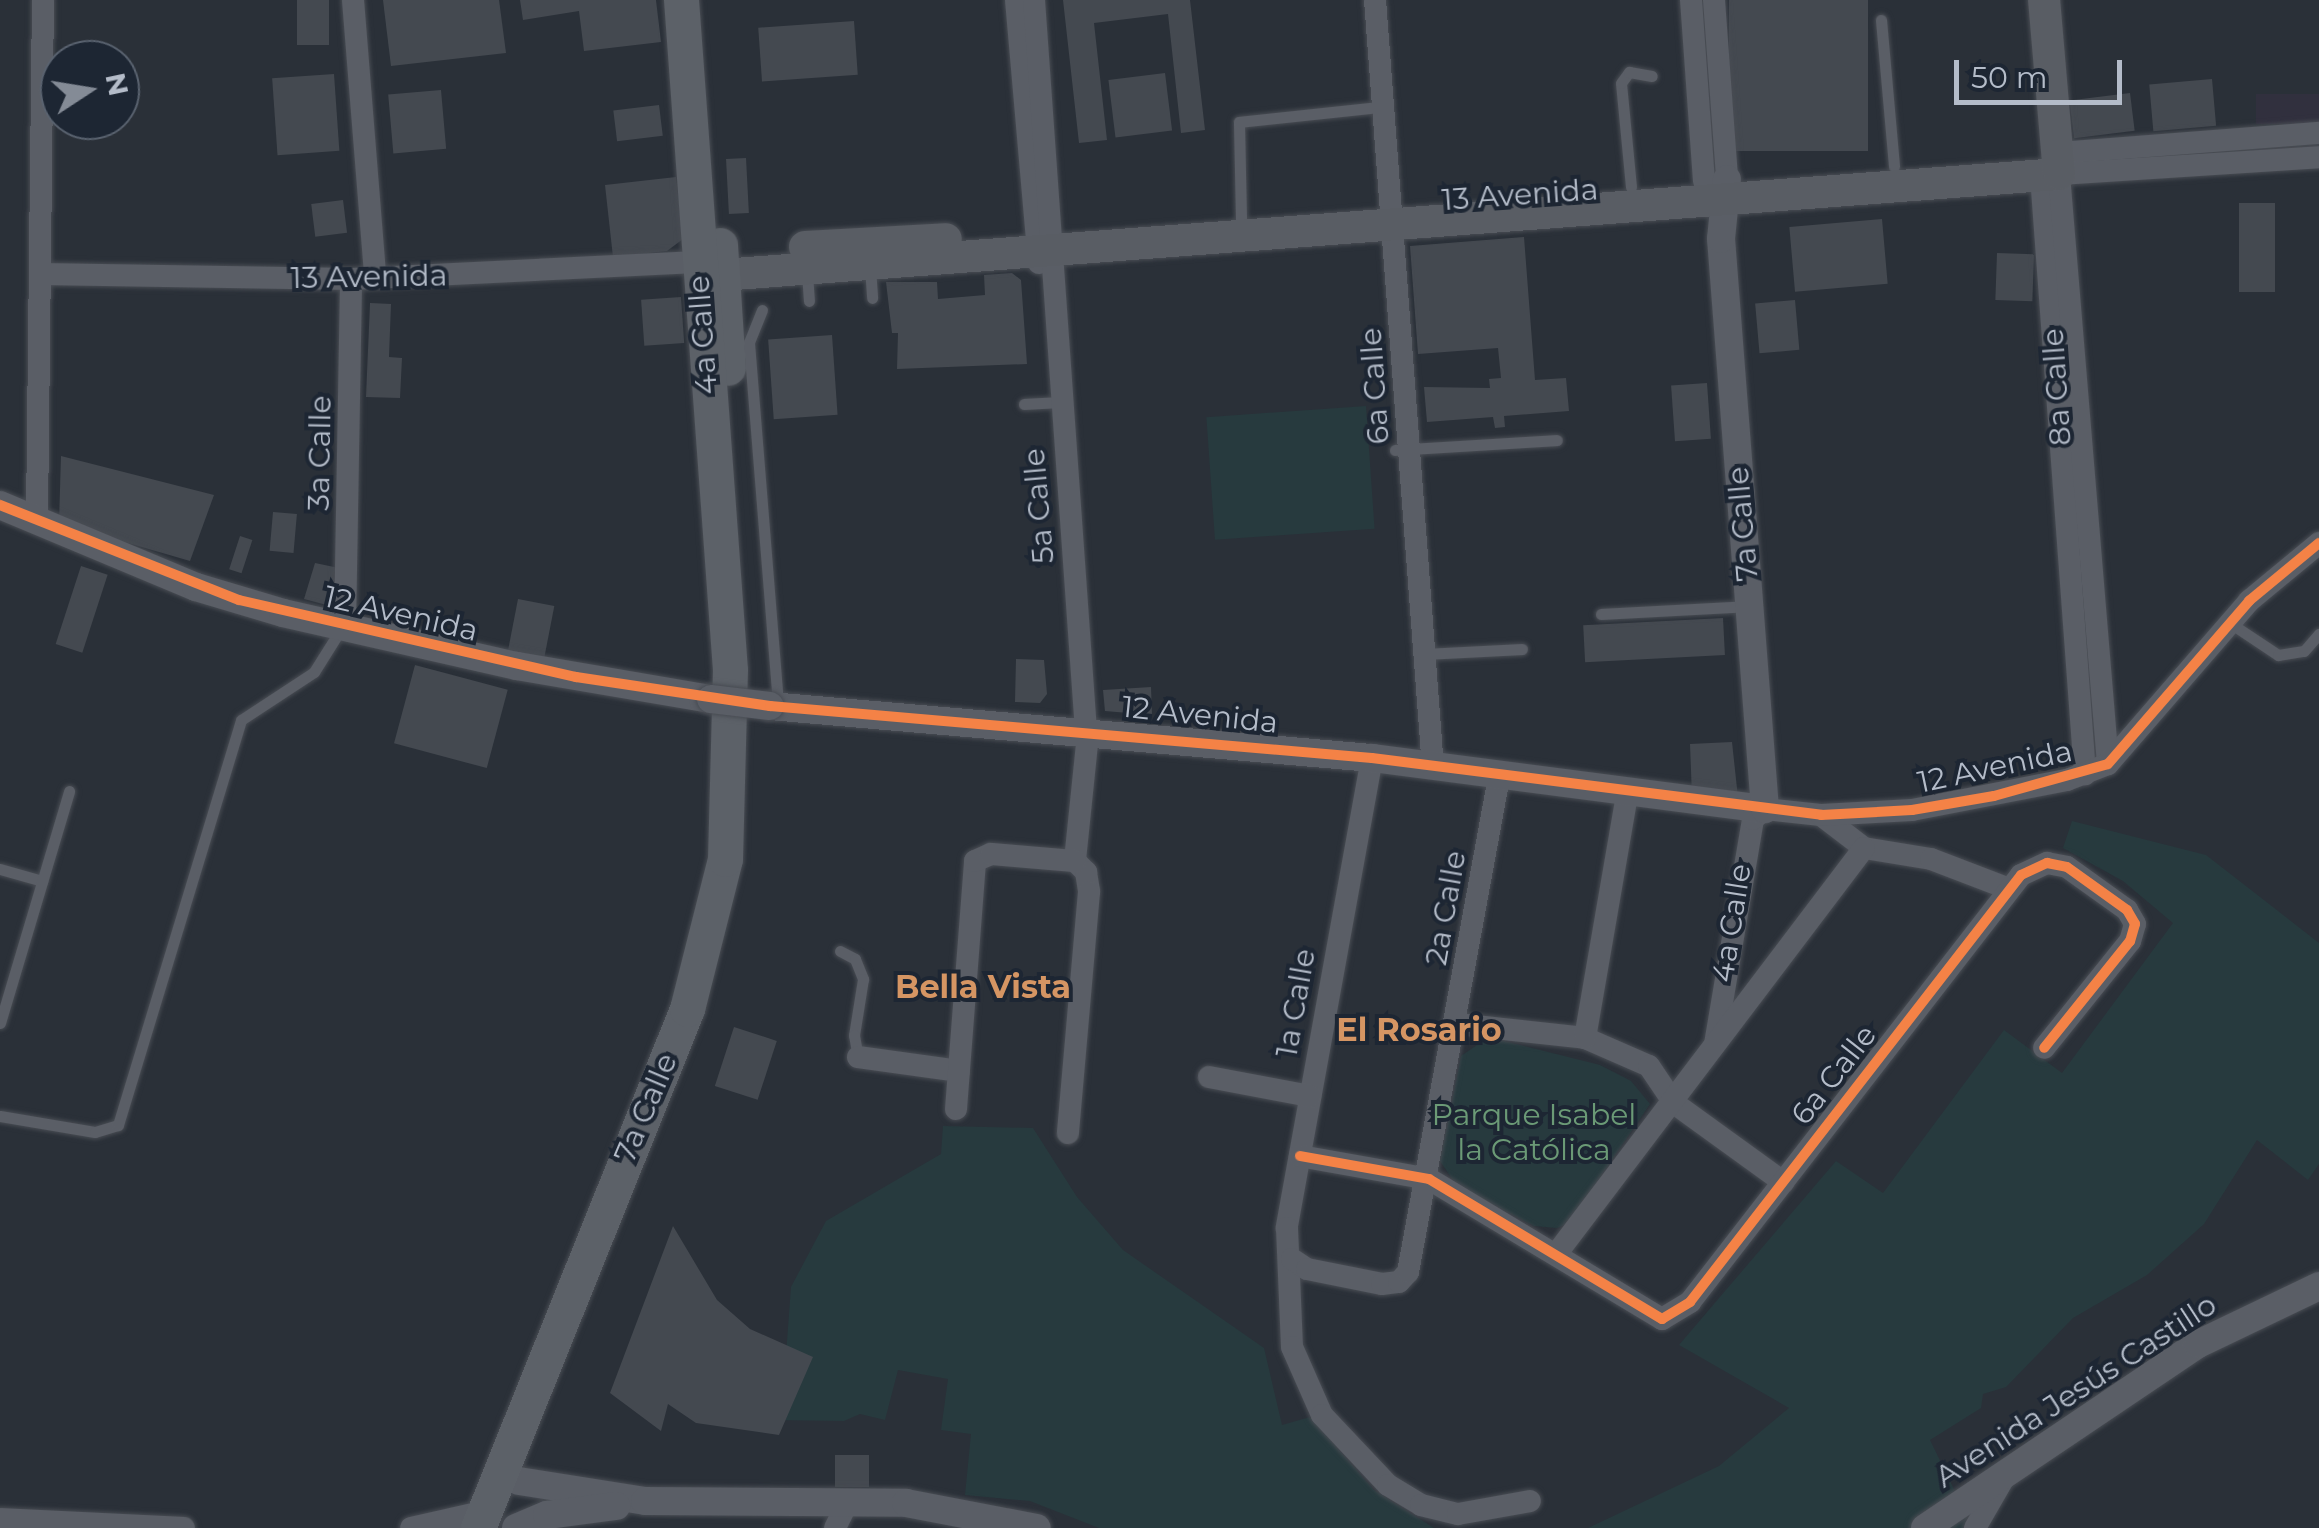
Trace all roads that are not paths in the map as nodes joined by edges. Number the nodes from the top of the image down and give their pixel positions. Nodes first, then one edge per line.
1 (43, 0) edge
2 (353, 0) edge
3 (681, 0) edge
4 (702, 0) edge
5 (1016, 0) edge
6 (1034, 0) edge
7 (1362, 0) edge
8 (1375, 0) edge
9 (1691, 0) edge
10 (1714, 0) edge
11 (2029, 0) edge
12 (2044, 0) edge
13 (1881, 20) dead end
14 (1652, 76) dead end
15 (1370, 108) junction
16 (2319, 133) edge
17 (2319, 157) edge
18 (2049, 164) junction
19 (1894, 166) junction
20 (1631, 187) junction
21 (1716, 189) junction
22 (1385, 215) junction
23 (1241, 219) junction
24 (1044, 251) junction
25 (714, 263) junction
26 (40, 274) junction
27 (363, 278) junction
28 (762, 310) dead end
29 (1060, 402) junction
30 (1024, 404) dead end
31 (1557, 440) dead end
32 (1402, 450) junction
33 (0, 505) edge
34 (37, 518) junction
35 (2319, 543) edge
36 (1411, 570) junction
37 (1750, 606) junction
38 (1601, 614) dead end
39 (2230, 623) junction
40 (345, 627) junction
41 (2319, 634) edge
42 (1522, 649) dead end
43 (1425, 654) junction
44 (730, 679) junction
45 (774, 706) junction
46 (1086, 729) junction
47 (1372, 758) junction
48 (2108, 764) junction
49 (1425, 766) junction
50 (2086, 774) junction
51 (1500, 777) junction
52 (69, 791) dead end
53 (1627, 794) junction
54 (1765, 810) junction
55 (1821, 815) junction
56 (1864, 848) junction
57 (1075, 861) junction
58 (0, 868) edge
59 (42, 880) junction
60 (2009, 889) junction
61 (840, 951) dead end
62 (0, 1023) edge
63 (1457, 1024) junction
64 (1585, 1038) junction
65 (1715, 1044) junction
66 (2044, 1048) dead end
67 (858, 1056) joint
68 (959, 1071) junction
69 (1210, 1077) dead end
70 (1310, 1096) junction
71 (1674, 1103) junction
72 (956, 1109) dead end
73 (0, 1116) edge
74 (1068, 1133) dead end
75 (1300, 1156) junction
76 (1429, 1178) junction
77 (1783, 1182) junction
78 (1557, 1253) junction
79 (1292, 1259) junction
80 (2319, 1286) edge
81 (2004, 1476) junction
82 (519, 1481) junction
83 (848, 1501) junction
84 (1530, 1501) dead end
85 (644, 1502) junction
86 (0, 1519) edge
87 (495, 1524) edge
88 (184, 1528) edge
89 (411, 1528) edge
90 (835, 1528) edge
91 (1037, 1528) edge
92 (1924, 1528) edge
93 (1976, 1528) edge

1 - 26 street
2 - 27 street, 3a Calle
3 - 25 main road, 4a Calle
4 - 25 main road, 4a Calle
5 - 24 street, 5a Calle
6 - 24 street, 5a Calle
7 - 15 street, 6a Calle
8 - 22 street, 6a Calle
9 - 21 street, 7a Calle
10 - 21 street, 7a Calle
11 - 18 main road, 8a Calle
12 - 18 main road, 8a Calle
13 - 19 lane
14 - 20 lane
15 - 22 street, 6a Calle
15 - 23 lane
16 - 18 street, 13 Avenida
17 - 18 street, 13 Avenida
18 - 19 main road, 13 Avenida
18 - 21 main road, 13 Avenida
18 - 48 street, 8a Calle
18 - 50 street, 8a Calle
19 - 21 main road, 13 Avenida
20 - 21 main road, 13 Avenida
20 - 22 main road, 13 Avenida
21 - 22 main road, 13 Avenida
21 - 37 street, 7a Calle
22 - 23 main road, 13 Avenida
22 - 24 main road, 13 Avenida
22 - 32 street, 6a Calle
23 - 24 main road, 13 Avenida
24 - 25 main road, 13 Avenida
24 - 25 main road, 13 Avenida
24 - 29 street, 5a Calle
25 - 27 street, 13 Avenida
25 - 44 main road, 4a Calle
26 - 27 street, 13 Avenida
26 - 34 street
27 - 40 street, 3a Calle
28 - 45 lane
29 - 30 lane
29 - 46 street, 5a Calle
31 - 32 lane
32 - 36 street, 6a Calle
33 - 34 street, 12 Avenida
34 - 40 street, 12 Avenida
35 - 39 street, 12 Avenida
36 - 43 street, 6a Calle
36 - 49 street, 6a Calle
37 - 38 lane
37 - 54 street, 7a Calle
39 - 41 lane
39 - 48 street, 12 Avenida
40 - 44 street, 12 Avenida
40 - 73 lane
42 - 43 lane
43 - 49 street, 6a Calle
44 - 45 street, 12 Avenida, bridge
44 - 82 main road, 7a Calle
44 - 87 main road, 7a Calle
45 - 46 street, 12 Avenida
46 - 47 street, 12 Avenida
46 - 57 street, 5a Calle
47 - 49 street, 12 Avenida
47 - 70 street, 1a Calle
48 - 50 street, 12 Avenida
49 - 51 street, 12 Avenida
50 - 55 street, 12 Avenida
51 - 53 street, 12 Avenida
51 - 63 street, 2a Calle
52 - 59 lane
53 - 54 street, 12 Avenida
53 - 64 street
54 - 55 street, 12 Avenida
54 - 65 street, 4a Calle
55 - 56 street
56 - 60 street
56 - 65 street
57 - 68 street
57 - 74 street
58 - 59 lane
59 - 62 lane
60 - 66 street, 6a Calle
60 - 77 street, 6a Calle
61 - 67 lane
63 - 64 street
63 - 76 street, 2a Calle
64 - 71 street
65 - 71 street
67 - 68 street
68 - 72 street
69 - 70 street
70 - 75 street, 1a Calle
71 - 77 street
71 - 78 street
75 - 76 street
75 - 79 street, 1a Calle
76 - 78 street
76 - 79 street, 2a Calle
77 - 78 street, 6a Calle
79 - 84 street, 1a Calle
80 - 81 street, Avenida Jesús Castillo
81 - 92 street, Avenida Jesús Castillo
81 - 93 street
82 - 85 street
82 - 87 main road, 7a Calle
83 - 85 street
83 - 90 street
83 - 91 street
85 - 87 street
86 - 88 street
87 - 89 street

